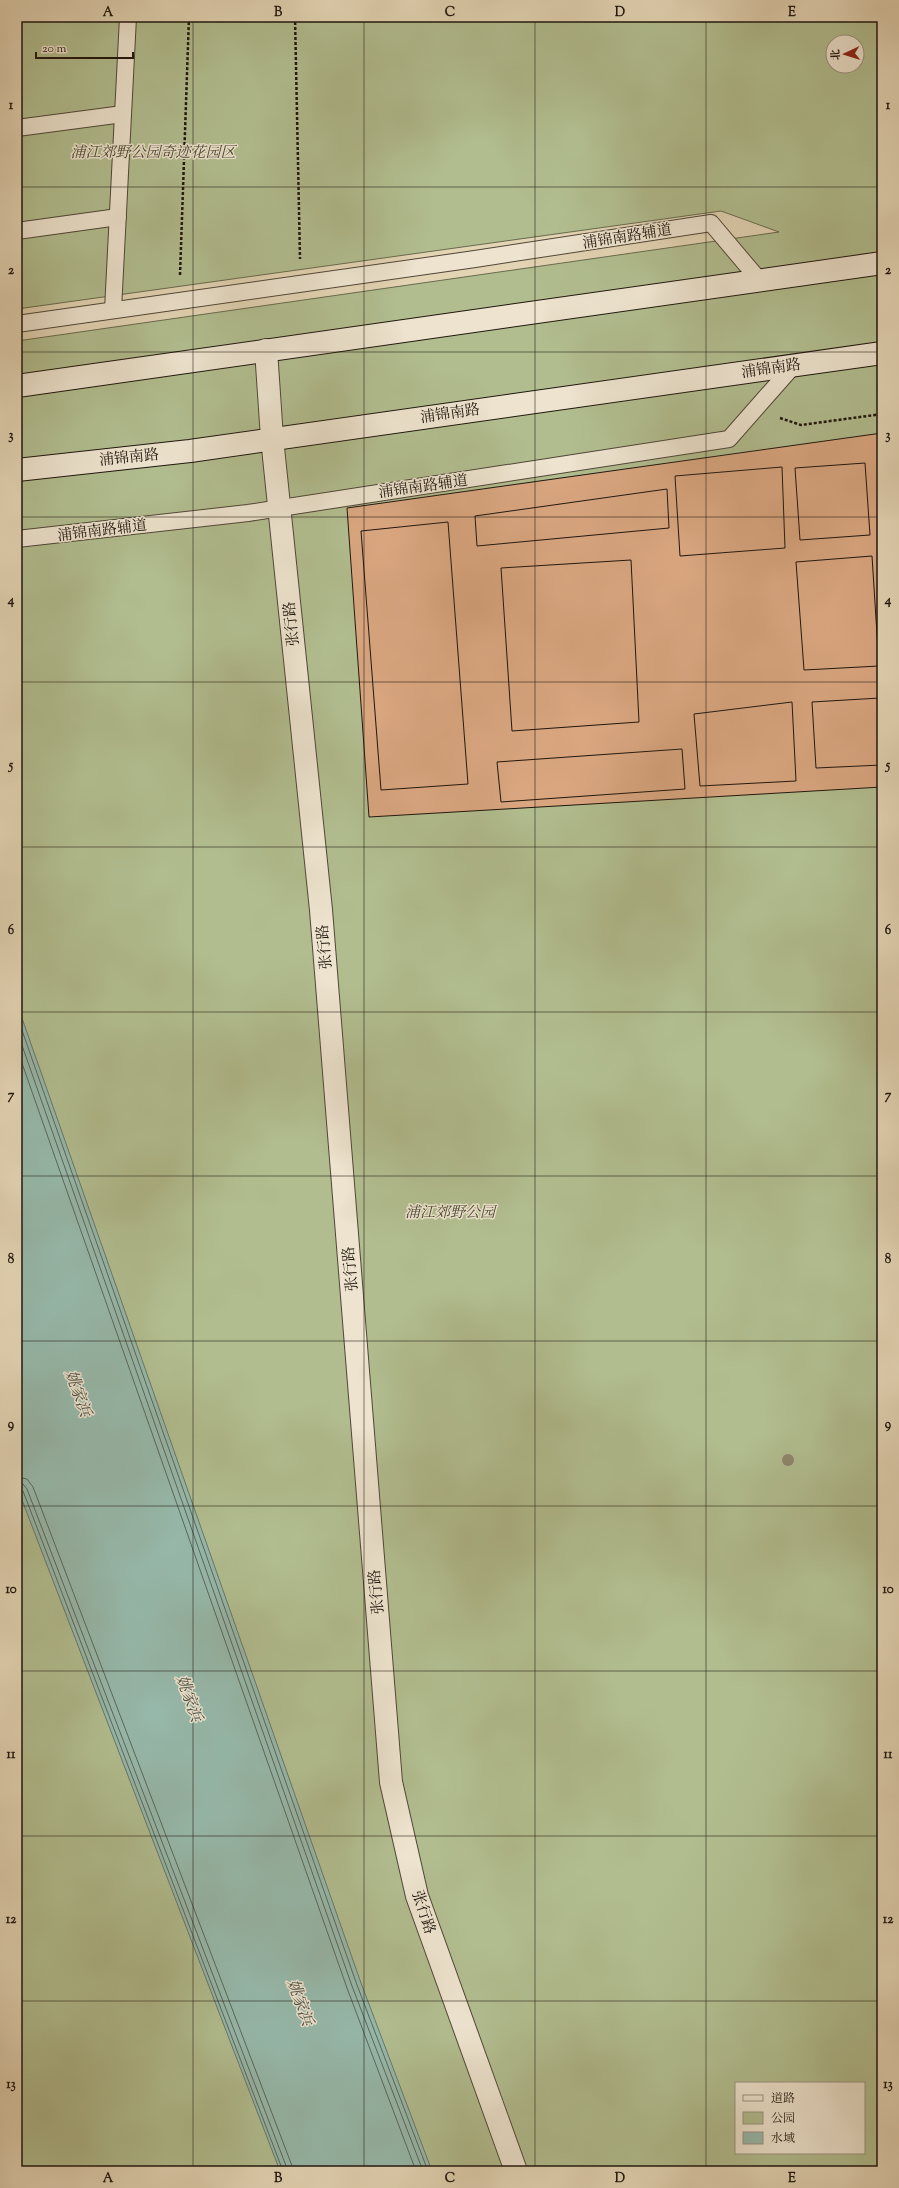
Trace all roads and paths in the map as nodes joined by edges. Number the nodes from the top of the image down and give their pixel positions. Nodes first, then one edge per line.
1 (128, 17) edge
2 (189, 17) edge
3 (296, 17) edge
4 (124, 114) junction
5 (17, 128) edge
6 (118, 217) junction
7 (17, 231) edge
8 (882, 263) edge
9 (180, 278) dead end
10 (760, 280) junction
11 (301, 284) junction
12 (113, 310) junction
13 (17, 324) edge
14 (266, 350) junction
15 (882, 352) edge
16 (795, 364) junction
17 (17, 386) edge
18 (755, 410) junction
19 (882, 414) edge
20 (272, 438) junction
21 (17, 470) edge
22 (279, 507) junction
23 (17, 539) edge
24 (516, 2171) edge

1 - 4 lane
2 - 9 path
3 - 11 path
4 - 5 lane
4 - 6 lane
6 - 7 lane
6 - 12 lane
8 - 10 street
10 - 11 lane, 浦锦南路辅道
10 - 14 street
11 - 12 lane, 浦锦南路辅道
12 - 13 lane, 浦锦南路辅道
14 - 17 street
14 - 20 street, 张行路
15 - 16 street, 浦锦南路
16 - 18 lane, 浦锦南路辅道
16 - 20 street, 浦锦南路
18 - 19 path
18 - 22 lane, 浦锦南路辅道
20 - 21 street, 浦锦南路
20 - 22 street, 张行路
22 - 23 lane, 浦锦南路辅道
22 - 24 street, 张行路

